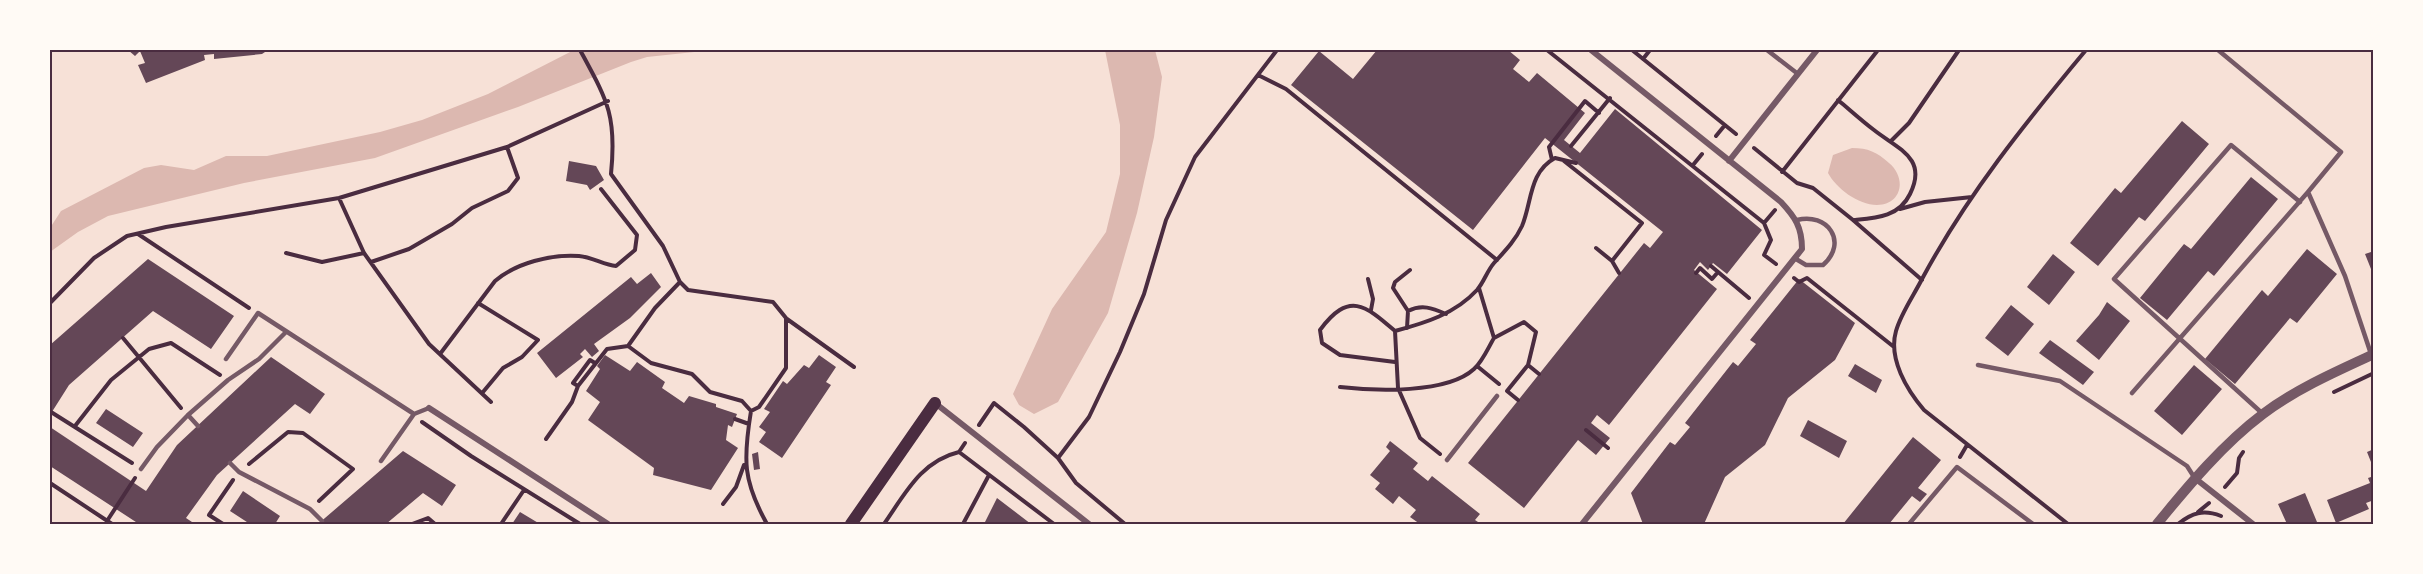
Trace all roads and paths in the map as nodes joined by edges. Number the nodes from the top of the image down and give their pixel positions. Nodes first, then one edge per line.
1 (580, 50) edge
2 (1277, 50) edge
3 (1548, 50) edge
4 (1591, 50) edge
5 (1632, 50) edge
6 (1650, 50) edge
7 (1767, 50) edge
8 (1817, 50) edge
9 (1878, 50) edge
10 (1959, 50) edge
11 (2086, 50) edge
12 (2218, 50) edge
13 (1643, 59) junction
14 (1798, 74) junction
15 (1258, 75) junction
16 (1610, 98) junction
17 (1838, 100) junction
18 (608, 102) junction
19 (1599, 113) junction
20 (1745, 141) junction
21 (1891, 141) junction
22 (1571, 146) dead end
23 (507, 147) junction
24 (1562, 159) junction
25 (1552, 160) junction
26 (1729, 161) junction
27 (1576, 163) dead end
28 (1782, 172) junction
29 (602, 189) dead end
30 (2308, 192) junction
31 (1972, 197) junction
32 (339, 198) junction
33 (2300, 202) junction
34 (1900, 209) junction
35 (1797, 220) junction
36 (1853, 220) junction
37 (137, 234) junction
38 (1596, 248) dead end
39 (286, 253) dead end
40 (364, 253) junction
41 (1764, 255) dead end
42 (1796, 259) junction
43 (1497, 260) junction
44 (1612, 261) junction
45 (371, 262) junction
46 (1711, 266) dead end
47 (1410, 270) dead end
48 (1718, 272) junction
49 (1619, 273) dead end
50 (1696, 273) dead end
51 (1368, 279) dead end
52 (1922, 280) junction
53 (680, 282) junction
54 (1798, 282) dead end
55 (1479, 288) junction
56 (50, 303) edge
57 (478, 303) junction
58 (1759, 306) junction
59 (1371, 310) junction
60 (1408, 311) junction
61 (258, 314) junction
62 (1446, 314) junction
63 (786, 318) junction
64 (1407, 328) junction
65 (1395, 331) junction
66 (286, 332) junction
67 (123, 338) dead end
68 (1494, 338) junction
69 (2179, 339) junction
70 (628, 346) junction
71 (1895, 347) junction
72 (440, 354) junction
73 (2372, 355) edge
74 (138, 358) junction
75 (226, 359) dead end
76 (1395, 362) junction
77 (1528, 365) junction
78 (1978, 365) dead end
79 (854, 367) dead end
80 (2373, 373) edge
81 (1539, 374) dead end
82 (228, 380) junction
83 (1340, 387) dead end
84 (1398, 388) junction
85 (1507, 391) dead end
86 (483, 392) junction
87 (2132, 393) dead end
88 (2326, 395) dead end
89 (1497, 396) dead end
90 (491, 402) dead end
91 (935, 403) joint
92 (994, 403) dead end
93 (429, 408) joint
94 (751, 411) junction
95 (51, 412) dead end
96 (414, 414) junction
97 (2263, 414) junction
98 (188, 415) junction
99 (735, 419) dead end
100 (749, 424) junction
101 (75, 426) junction
102 (198, 426) dead end
103 (1586, 430) dead end
104 (546, 439) dead end
105 (2249, 444) dead end
106 (1608, 448) dead end
107 (1058, 458) junction
108 (1447, 460) joint
109 (381, 461) dead end
110 (230, 462) dead end
111 (745, 464) junction
112 (141, 469) junction
113 (239, 472) junction
114 (989, 475) junction
115 (2196, 479) junction
116 (50, 483) edge
117 (524, 490) junction
118 (2218, 496) junction
119 (723, 504) dead end
120 (310, 509) junction
121 (2198, 512) junction
122 (107, 521) junction
123 (322, 521) dead end
124 (2229, 521) dead end
125 (112, 525) edge
126 (223, 525) edge
127 (412, 525) edge
128 (435, 525) edge
129 (501, 525) edge
130 (580, 525) edge
131 (608, 525) edge
132 (767, 525) edge
133 (852, 525) edge
134 (884, 525) edge
135 (963, 525) edge
136 (1054, 525) edge
137 (1089, 525) edge
138 (1125, 525) edge
139 (1582, 525) edge
140 (1909, 525) edge
141 (2033, 525) edge
142 (2068, 525) edge
143 (2157, 525) edge
144 (2178, 525) edge
145 (2253, 525) edge

1 - 18 path
2 - 15 path
3 - 16 path
4 - 26 street
5 - 13 path
6 - 13 path
7 - 14 lane
8 - 14 street
9 - 17 path
10 - 21 path
11 - 31 path
12 - 30 lane
13 - 20 path
14 - 20 street
15 - 43 path
15 - 107 path
16 - 19 path
16 - 41 path
17 - 21 path
17 - 28 path
18 - 23 path
18 - 53 path
19 - 22 path
19 - 25 path
20 - 26 street
20 - 28 path
21 - 34 path
23 - 32 path
23 - 45 path
24 - 25 path
24 - 27 path
24 - 44 path
25 - 43 path
26 - 35 street
28 - 36 path
29 - 57 path
30 - 33 lane
30 - 73 lane
31 - 34 path
31 - 52 path
32 - 37 path
32 - 40 path
33 - 69 lane
33 - 69 lane
34 - 36 path
35 - 42 street
35 - 42 lane
36 - 52 path
37 - 56 path
37 - 61 path
38 - 44 path
39 - 40 path
40 - 45 path
42 - 58 street
43 - 55 path
44 - 49 path
45 - 72 path
46 - 48 path
47 - 60 path
48 - 50 path
48 - 58 path
51 - 59 path
52 - 71 path
53 - 63 path
53 - 70 path
54 - 71 path
55 - 62 path
55 - 68 path
57 - 72 path
57 - 86 path
58 - 139 street
59 - 65 path
59 - 76 path
60 - 62 path
60 - 64 path
61 - 66 lane
61 - 75 lane
62 - 64 path
63 - 79 path
63 - 94 path
64 - 65 path
65 - 76 path
66 - 82 lane
66 - 96 lane
67 - 74 path
68 - 77 path
68 - 84 path
69 - 87 lane
69 - 97 lane
70 - 94 path
70 - 104 path
71 - 142 path
72 - 86 path
73 - 97 street
74 - 82 path
74 - 98 path
74 - 101 path
76 - 84 path
77 - 81 path
77 - 85 path
78 - 115 lane
80 - 88 path
82 - 98 lane
83 - 84 path
84 - 108 path
86 - 90 path
89 - 108 lane
91 - 133 main road
91 - 137 street
92 - 107 path
93 - 96 lane
93 - 131 street
94 - 100 path
95 - 101 path
96 - 109 lane
96 - 117 path
97 - 115 street
98 - 102 lane
98 - 112 lane
99 - 100 path
100 - 111 path
101 - 112 path
103 - 106 path
105 - 118 path
107 - 138 path
110 - 113 lane
111 - 119 path
111 - 132 path
112 - 122 path
113 - 120 lane
113 - 120 path
113 - 126 path
114 - 134 path
114 - 135 path
114 - 136 path
115 - 118 street
115 - 143 street
116 - 122 path
117 - 129 path
117 - 130 path
118 - 121 path
118 - 145 street
120 - 123 lane
121 - 124 path
121 - 144 path
122 - 125 path
127 - 128 path
140 - 141 lane

